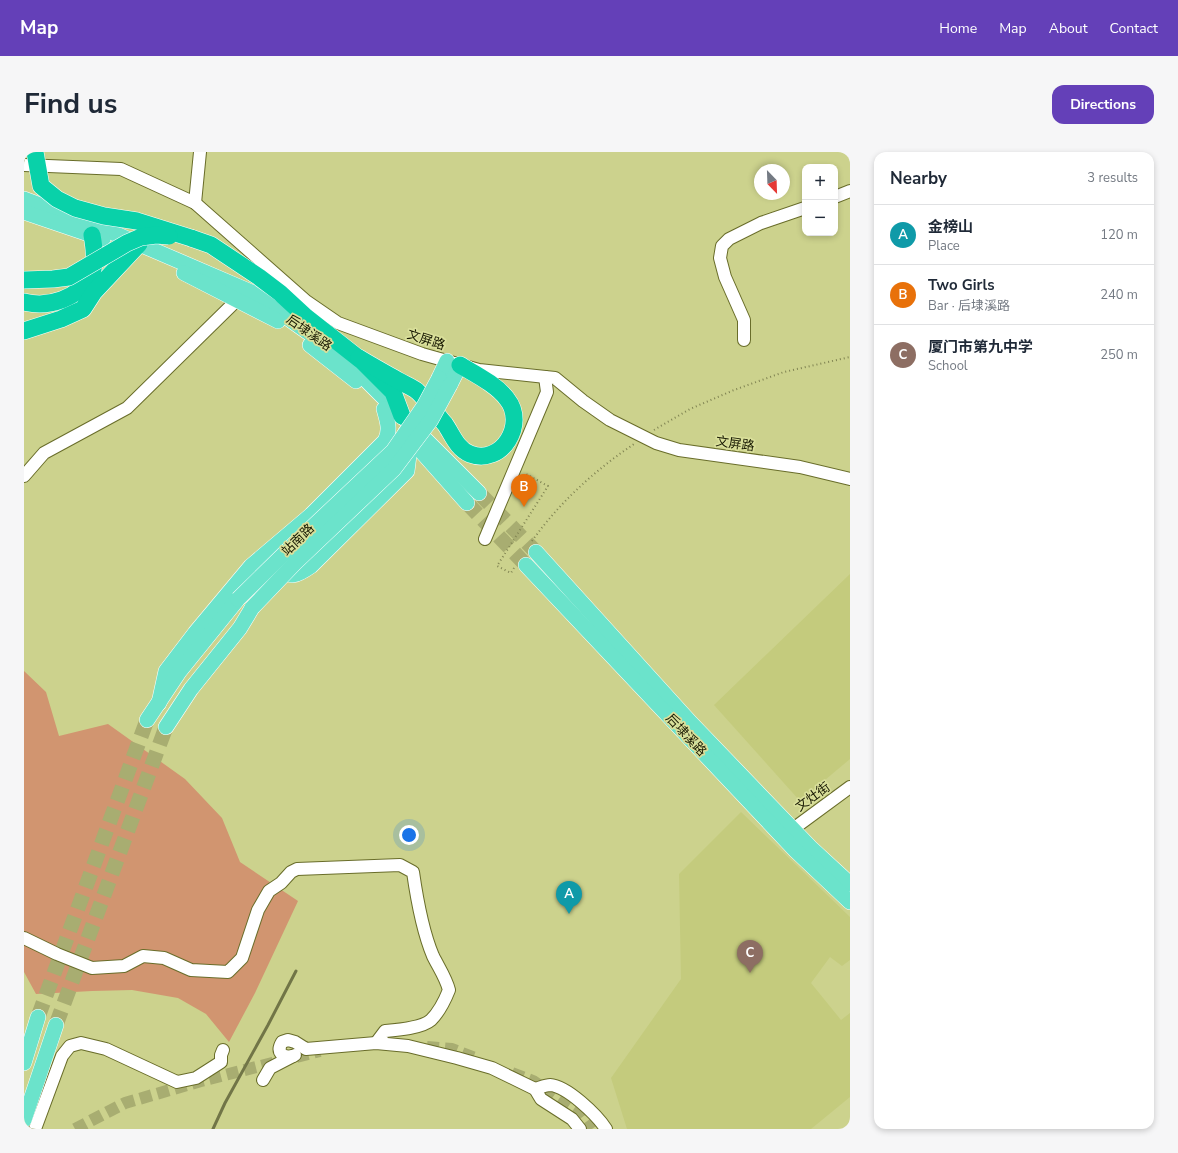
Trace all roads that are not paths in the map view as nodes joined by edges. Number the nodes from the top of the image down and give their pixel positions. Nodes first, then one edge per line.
1 (35, 152) edge
2 (200, 152) edge
3 (24, 165) edge
4 (850, 191) edge
5 (838, 196) edge
6 (24, 199) edge
7 (195, 203) junction
8 (802, 209) edge
9 (24, 212) edge
10 (97, 232) junction
11 (191, 238) junction
12 (136, 248) junction
13 (24, 280) edge
14 (94, 292) junction
15 (237, 300) junction
16 (24, 302) edge
17 (24, 308) edge
18 (24, 331) edge
19 (744, 340) dead end
20 (359, 358) junction
21 (454, 363) junction
22 (545, 377) junction
23 (444, 381) junction
24 (384, 409) junction
25 (402, 416) junction
26 (410, 447) junction
27 (24, 476) edge
28 (850, 478) edge
29 (290, 533) junction
30 (485, 539) dead end
31 (536, 552) tunnel mouth
32 (526, 565) tunnel mouth
33 (158, 703) junction
34 (147, 720) tunnel mouth
35 (166, 727) tunnel mouth
36 (850, 787) edge
37 (792, 829) junction
38 (850, 884) edge
39 (850, 902) edge
40 (24, 938) edge
41 (38, 1018) tunnel mouth
42 (56, 1025) tunnel mouth
43 (376, 1042) junction
44 (313, 1049) junction
45 (224, 1050) dead end
46 (293, 1056) junction
47 (24, 1063) edge
48 (263, 1080) dead end
49 (535, 1089) junction
50 (24, 1120) edge
51 (35, 1129) edge
52 (580, 1129) edge
53 (606, 1129) edge

1 - 11 highway, bridge
2 - 7 street
3 - 7 street, 文屏路
4 - 5 street
6 - 10 main road
7 - 21 street, 文屏路
8 - 19 street
9 - 10 main road
10 - 12 main road
10 - 16 highway
11 - 13 highway, bridge
11 - 20 highway
12 - 14 highway
12 - 15 main road
12 - 25 main road, 后埭溪路
14 - 17 highway
14 - 18 highway
15 - 24 main road
15 - 27 street
20 - 21 highway
20 - 25 highway
21 - 22 street, 文屏路
21 - 23 main road, 站南路
22 - 28 street, 文屏路
22 - 30 street
23 - 26 main road, 站南路, bridge
23 - 33 main road, 站南路, bridge
24 - 25 main road, 后埭溪路
24 - 29 main road
26 - 29 main road
26 - 35 main road, 站南路, bridge
29 - 33 main road
31 - 37 main road, 后埭溪路
32 - 39 main road, 后埭溪路
33 - 34 main road, 站南路
36 - 37 street, 文灶街
37 - 38 main road, 后埭溪路
40 - 43 street
41 - 47 main road
42 - 50 main road
43 - 44 street
43 - 49 street
44 - 46 street
44 - 46 street
45 - 51 street
46 - 48 street
49 - 52 street
49 - 53 street

